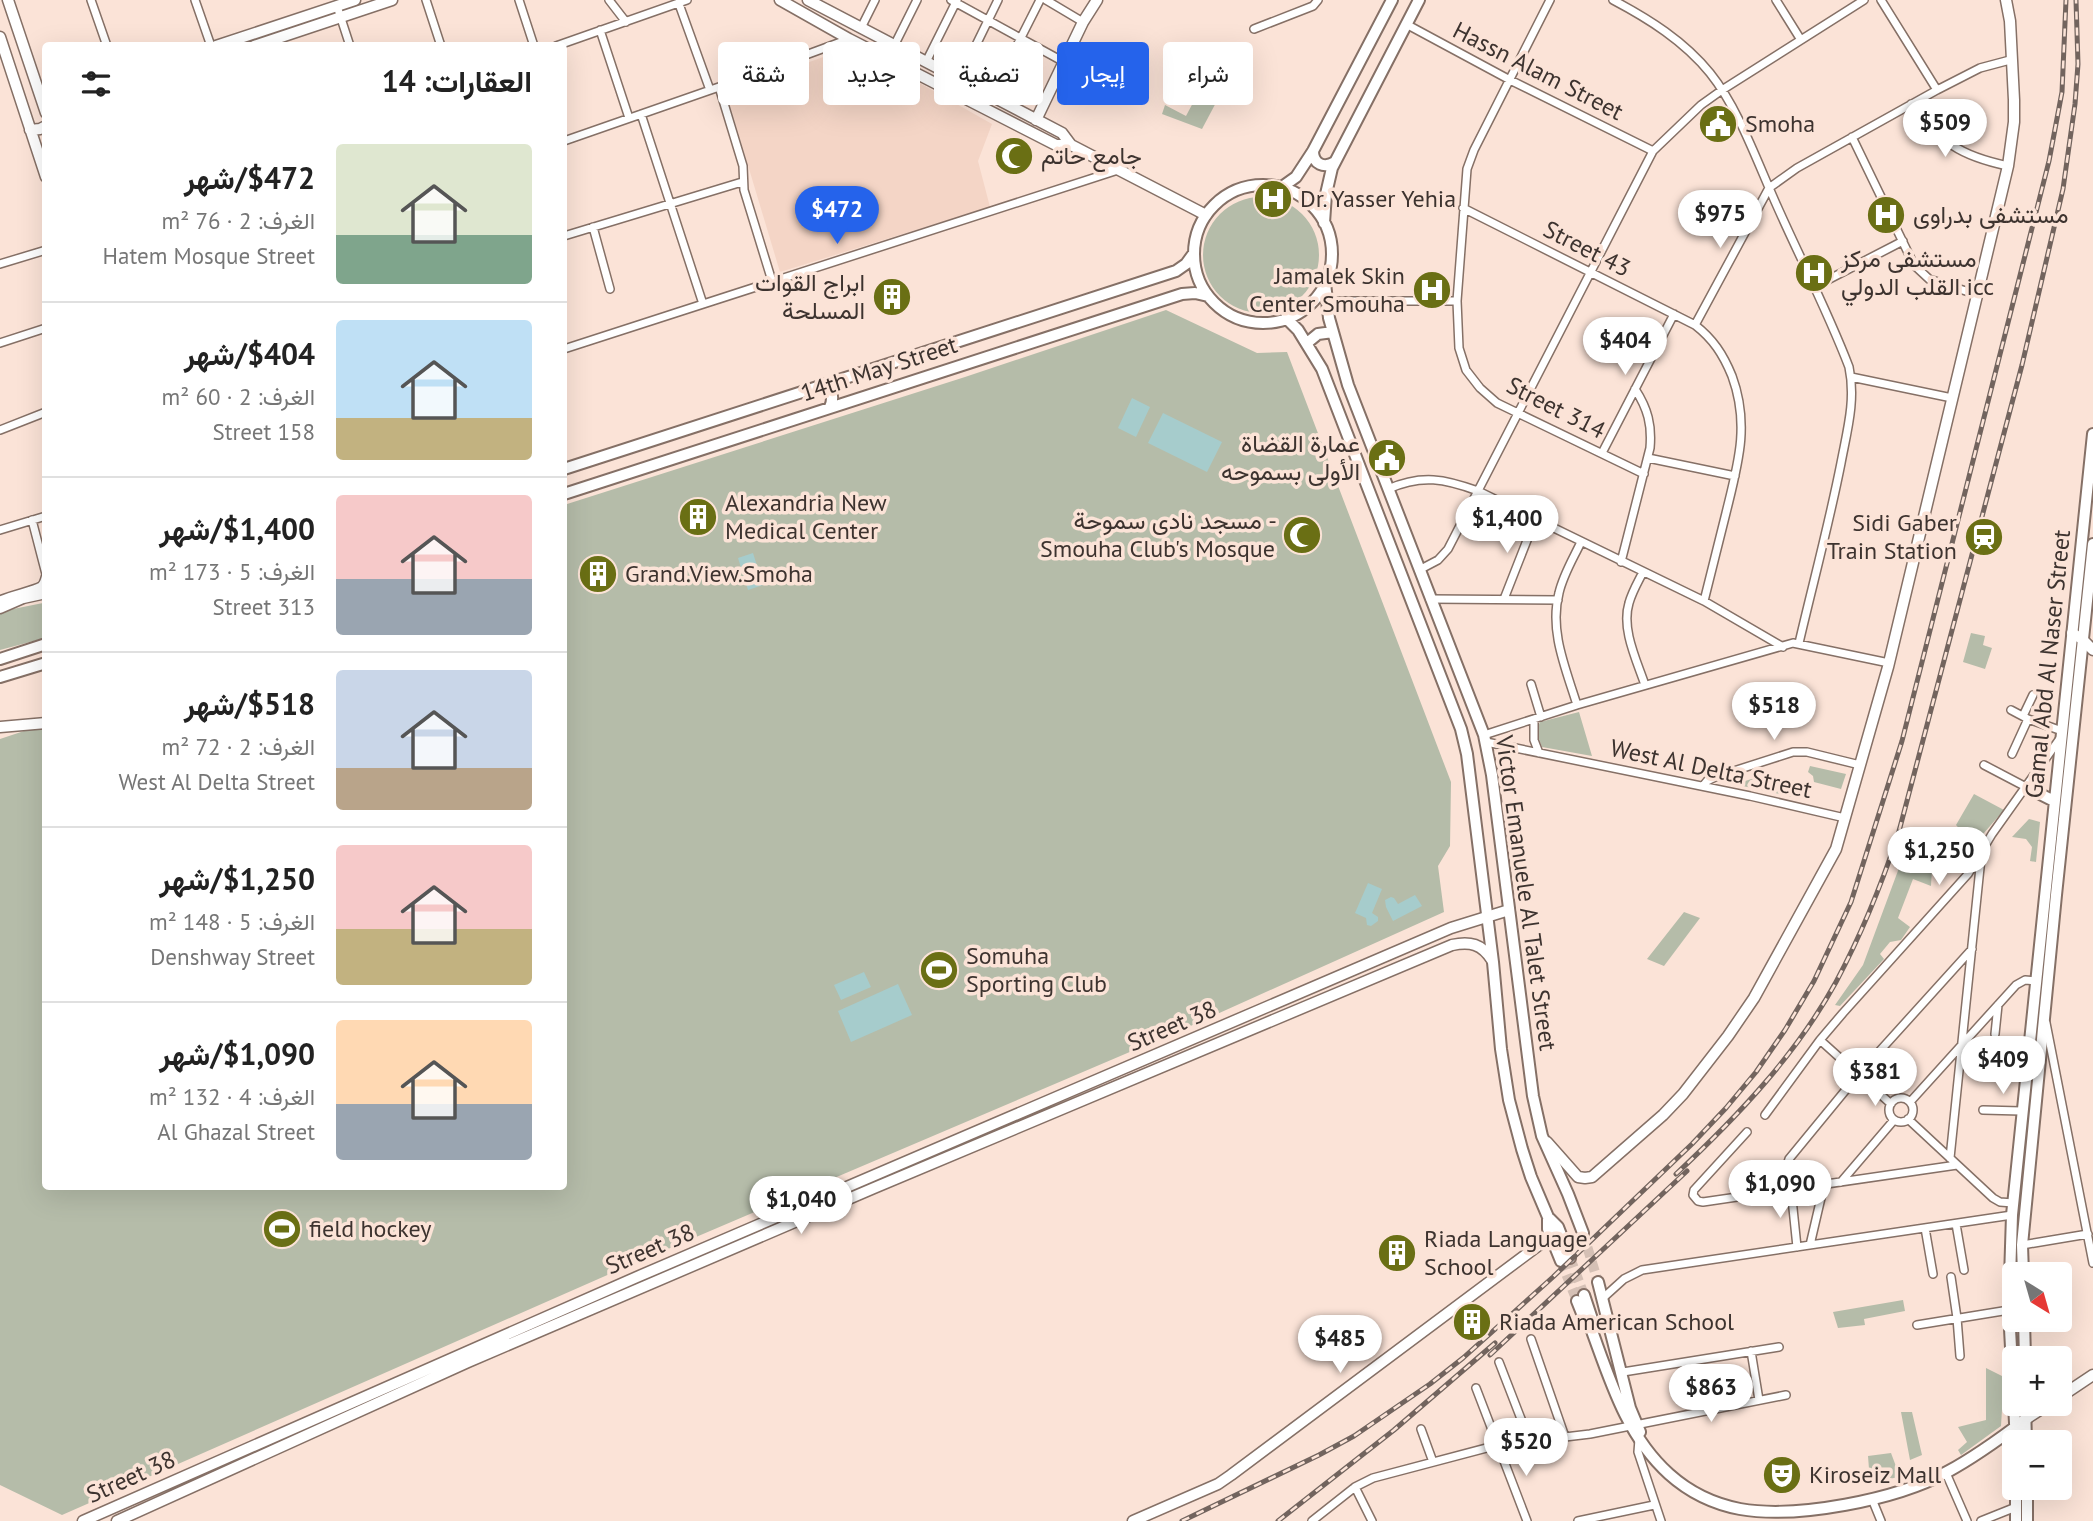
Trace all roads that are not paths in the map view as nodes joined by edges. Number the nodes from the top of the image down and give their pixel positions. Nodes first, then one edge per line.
1 (8, 0) edge
2 (91, 0) edge
3 (195, 0) edge
4 (355, 0) edge
5 (393, 0) edge
6 (426, 0) edge
7 (519, 0) edge
8 (609, 0) edge
9 (687, 0) edge
10 (780, 0) edge
11 (808, 0) edge
12 (832, 0) edge
13 (875, 0) edge
14 (917, 0) edge
15 (998, 0) edge
16 (1040, 0) edge
17 (1046, 0) edge
18 (1097, 0) edge
19 (1318, 0) edge
20 (1392, 0) edge
21 (1419, 0) edge
22 (1550, 0) edge
23 (1613, 0) edge
24 (1776, 0) edge
25 (1864, 0) edge
26 (1881, 0) edge
27 (2006, 0) edge
28 (955, 1) edge
29 (679, 4) junction
30 (337, 6) junction
31 (827, 10) junction
32 (340, 17) junction
33 (988, 20) junction
34 (626, 22) junction
35 (1083, 22) junction
36 (1406, 24) junction
37 (861, 28) junction
38 (1254, 29) dead end
39 (600, 30) junction
40 (0, 37) edge
41 (1021, 38) junction
42 (849, 39) junction
43 (1801, 40) junction
44 (106, 42) edge
45 (211, 42) edge
46 (225, 42) edge
47 (266, 42) edge
48 (349, 42) edge
49 (440, 42) edge
50 (533, 42) edge
51 (567, 42) edge
52 (887, 42) edge
53 (896, 42) edge
54 (977, 42) edge
55 (1019, 42) edge
56 (1074, 42) edge
57 (809, 54) edge
58 (1057, 58) edge
59 (920, 59) edge
60 (2010, 60) junction
61 (926, 62) junction
62 (934, 66) edge
63 (1057, 76) edge
64 (1510, 80) junction
65 (718, 87) edge
66 (710, 90) junction
67 (1722, 90) junction
68 (1937, 90) junction
69 (42, 100) edge
70 (1911, 104) junction
71 (724, 105) edge
72 (1007, 105) edge
73 (42, 112) edge
74 (641, 114) junction
75 (629, 118) junction
76 (1036, 120) junction
77 (29, 125) junction
78 (42, 128) edge
79 (1853, 137) junction
80 (567, 140) edge
81 (1071, 145) junction
82 (1313, 151) junction
83 (1653, 151) junction
84 (1335, 162) junction
85 (42, 165) edge
86 (2008, 166) junction
87 (1118, 170) junction
88 (742, 182) junction
89 (1282, 187) junction
90 (1769, 188) junction
91 (670, 204) junction
92 (1463, 208) junction
93 (1206, 215) junction
94 (1324, 223) junction
95 (593, 228) junction
96 (567, 235) edge
97 (1903, 241) junction
98 (42, 251) edge
99 (1194, 253) junction
100 (0, 264) edge
101 (1591, 272) junction
102 (772, 281) junction
103 (1325, 283) junction
104 (1814, 287) junction
105 (610, 289) dead end
106 (1979, 295) junction
107 (1208, 296) junction
108 (1326, 300) junction
109 (1457, 301) junction
110 (703, 304) junction
111 (1674, 314) junction
112 (1286, 318) junction
113 (1695, 325) junction
114 (42, 329) edge
115 (1333, 332) junction
116 (0, 343) edge
117 (1307, 343) junction
118 (567, 348) edge
119 (1851, 377) junction
120 (825, 384) junction
121 (1635, 389) junction
122 (1952, 398) junction
123 (830, 407) junction
124 (42, 413) edge
125 (1518, 413) junction
126 (0, 429) edge
127 (2093, 434) edge
128 (1602, 453) junction
129 (1648, 458) junction
130 (567, 468) edge
131 (1644, 474) junction
132 (1735, 476) junction
133 (1388, 489) junction
134 (1478, 492) junction
135 (567, 493) edge
136 (42, 517) edge
137 (32, 520) junction
138 (1535, 520) junction
139 (0, 530) edge
140 (1581, 542) junction
141 (2093, 544) edge
142 (42, 559) edge
143 (1621, 562) junction
144 (1419, 570) junction
145 (1643, 572) junction
146 (42, 584) edge
147 (42, 594) edge
148 (1430, 599) junction
149 (1504, 599) junction
150 (0, 600) edge
151 (1558, 600) junction
152 (1704, 601) junction
153 (0, 608) edge
154 (2074, 612) junction
155 (2084, 622) junction
156 (2093, 630) edge
157 (2077, 636) junction
158 (1799, 643) junction
159 (42, 645) edge
160 (1783, 647) junction
161 (2093, 650) edge
162 (0, 659) edge
163 (1889, 663) junction
164 (42, 664) edge
165 (0, 677) edge
166 (1531, 684) dead end
167 (1645, 685) junction
168 (2033, 695) dead end
169 (1577, 705) junction
170 (2011, 710) dead end
171 (1538, 718) junction
172 (2025, 718) junction
173 (42, 723) edge
174 (0, 727) edge
175 (2062, 734) junction
176 (1485, 739) junction
177 (1539, 753) junction
178 (2012, 754) dead end
179 (1860, 765) junction
180 (1984, 765) dead end
181 (1703, 786) junction
182 (2026, 787) junction
183 (2054, 801) junction
184 (1845, 818) junction
185 (1981, 854) junction
186 (1508, 909) junction
187 (1486, 916) junction
188 (1972, 949) junction
189 (1493, 962) junction
190 (2036, 981) junction
191 (1998, 1004) junction
192 (2044, 1013) junction
193 (1995, 1034) dead end
194 (1820, 1040) junction
195 (1963, 1044) junction
196 (1858, 1075) junction
197 (1533, 1096) junction
198 (1509, 1100) junction
199 (1910, 1101) junction
200 (1891, 1104) junction
201 (1983, 1110) dead end
202 (2021, 1111) junction
203 (1765, 1115) dead end
204 (1908, 1119) junction
205 (1895, 1120) junction
206 (1746, 1132) dead end
207 (1542, 1136) junction
208 (1950, 1158) junction
209 (1957, 1165) junction
210 (1841, 1182) junction
211 (1824, 1185) junction
212 (1791, 1189) junction
213 (2013, 1203) junction
214 (2012, 1215) junction
215 (1548, 1217) junction
216 (1956, 1224) junction
217 (770, 1226) junction
218 (1925, 1228) junction
219 (1583, 1233) tunnel mouth
220 (2088, 1234) junction
221 (1551, 1236) junction
222 (1811, 1245) junction
223 (2022, 1245) junction
224 (1797, 1247) junction
225 (2010, 1262) edge
226 (2023, 1262) edge
227 (2093, 1263) edge
228 (1964, 1270) dead end
229 (1933, 1274) dead end
230 (1951, 1277) dead end
231 (1598, 1282) tunnel mouth
232 (1580, 1298) tunnel mouth
233 (1603, 1298) junction
234 (2002, 1311) edge
235 (1957, 1318) junction
236 (1917, 1325) dead end
237 (2010, 1332) edge
238 (1531, 1339) dead end
239 (1779, 1347) dead end
240 (1751, 1351) junction
241 (1960, 1356) dead end
242 (1499, 1362) dead end
243 (1623, 1372) junction
244 (2093, 1376) edge
245 (1476, 1388) dead end
246 (2072, 1389) edge
247 (1786, 1395) dead end
248 (1759, 1400) junction
249 (2026, 1416) edge
250 (2031, 1416) edge
251 (2026, 1419) junction
252 (1633, 1425) junction
253 (2016, 1426) junction
254 (1421, 1429) dead end
255 (2016, 1430) edge
256 (2026, 1430) edge
257 (1528, 1437) junction
258 (1564, 1437) junction
259 (1640, 1437) junction
260 (1499, 1445) junction
261 (1433, 1462) junction
262 (1946, 1473) junction
263 (1355, 1487) junction
264 (1872, 1499) junction
265 (2016, 1500) edge
266 (2027, 1500) edge
267 (1654, 1505) junction
268 (2016, 1507) junction
269 (1763, 1516) edge
270 (1317, 1520) edge
271 (83, 1521) edge
272 (117, 1521) edge
273 (1133, 1521) edge
274 (1372, 1521) edge
275 (1527, 1521) edge
276 (1578, 1521) edge
277 (1661, 1521) edge
278 (1881, 1521) edge
279 (1967, 1521) edge
280 (1981, 1521) edge
281 (2015, 1521) edge
282 (2027, 1521) edge

1 - 69 street
2 - 44 street
3 - 45 street
4 - 30 street
5 - 32 street
6 - 49 street
7 - 50 street
8 - 34 street
9 - 29 street
10 - 42 street
11 - 31 street
12 - 31 street
13 - 37 street
14 - 53 street
15 - 33 street
16 - 41 street
17 - 35 street
18 - 35 street
19 - 38 street
20 - 82 main road
21 - 36 main road
22 - 64 street, Street 314
23 - 67 street
24 - 43 street
25 - 43 street
26 - 68 street
27 - 60 street
28 - 33 street
28 - 61 street
29 - 34 street
29 - 66 street
30 - 32 street
30 - 46 street
31 - 37 street
32 - 47 street
32 - 48 street
33 - 41 street
33 - 54 street
34 - 39 street
35 - 56 street
36 - 64 street, Hassn Alam Street
36 - 84 main road
37 - 52 street
39 - 51 street
39 - 75 street
40 - 77 street
41 - 55 street
41 - 58 street
42 - 57 street
42 - 81 street
43 - 67 street
59 - 61 street
60 - 68 street
60 - 86 street
61 - 62 street
63 - 76 street
64 - 83 street, Hassn Alam Street
64 - 92 street, Street 314
65 - 66 street
66 - 74 street
67 - 83 street
67 - 90 street
68 - 70 street
70 - 79 street
70 - 86 street
71 - 88 street
72 - 76 street
73 - 77 street
74 - 75 street
74 - 91 street
75 - 80 street
76 - 81 street
77 - 78 street
77 - 85 street
79 - 90 street
79 - 97 street
81 - 87 street
82 - 84 main road
82 - 89 main road
83 - 101 street
84 - 94 main road
86 - 106 street
87 - 93 street
87 - 102 street
88 - 91 street
88 - 102 street
89 - 93 main road
89 - 94 main road
90 - 104 street
90 - 113 street
91 - 95 street
91 - 110 street
92 - 101 street, Street 43
92 - 109 street, Street 314
93 - 99 main road
94 - 103 main road
95 - 96 street
95 - 105 street
97 - 104 street
97 - 106 street
98 - 100 street
99 - 107 main road
99 - 120 main road, 14th May Street
101 - 111 street, Street 43
101 - 125 street
102 - 110 street
103 - 108 main road, Victor Emanuele Al Talet Street
103 - 112 main road
104 - 119 street
106 - 122 street
107 - 112 main road
107 - 123 main road, 14th May Street
108 - 109 street
108 - 115 main road, Victor Emanuele Al Talet Street
109 - 125 street, Street 314
110 - 118 street
111 - 113 street, Street 43
111 - 121 street
112 - 117 main road, Victor Emanuele Al Talet Street
113 - 132 street, Street 43
114 - 116 street
115 - 117 main road
115 - 133 main road, Victor Emanuele Al Talet Street
117 - 187 main road, Victor Emanuele Al Talet Street
119 - 122 street
119 - 158 street
120 - 123 main road
120 - 130 main road, 14th May Street
121 - 128 street
121 - 129 street
122 - 163 street
123 - 135 main road, 14th May Street
124 - 126 street
125 - 128 street, Street 314
125 - 134 street
127 - 154 main road, Gamal Abd Al Naser Street
128 - 131 street, Street 314
129 - 131 street
129 - 132 street
131 - 143 street
132 - 152 street, Street 43
133 - 134 street
133 - 144 main road, Victor Emanuele Al Talet Street
134 - 138 street
134 - 144 street
136 - 137 street
137 - 139 street
137 - 142 street
138 - 140 street
138 - 149 street
140 - 143 street
140 - 151 street
141 - 155 main road, Gamal Abd Al Naser Street
143 - 145 street
144 - 148 main road, Victor Emanuele Al Talet Street
145 - 152 street
145 - 167 street
146 - 150 street
147 - 153 street
148 - 149 street
148 - 176 main road, Victor Emanuele Al Talet Street
149 - 151 street
151 - 169 street
152 - 160 street
154 - 155 street
154 - 157 main road, Gamal Abd Al Naser Street
155 - 156 street
155 - 157 main road, Gamal Abd Al Naser Street
157 - 161 street
157 - 175 main road, Gamal Abd Al Naser Street
157 - 192 main road, Gamal Abd Al Naser Street
158 - 160 street
158 - 163 street
159 - 162 main road
160 - 167 street
163 - 179 street
164 - 165 main road
166 - 171 street
167 - 169 street
168 - 172 street
169 - 171 street
170 - 172 street
171 - 176 street
171 - 177 street
172 - 175 street
172 - 178 street
173 - 174 street
175 - 182 street
175 - 183 main road, Gamal Abd Al Naser Street
176 - 177 street, West Al Delta Street
176 - 186 main road, Victor Emanuele Al Talet Street
177 - 181 street, West Al Delta Street
179 - 181 street
179 - 184 street
180 - 182 street
181 - 184 street, West Al Delta Street
182 - 183 main road
182 - 185 street
183 - 190 main road, Gamal Abd Al Naser Street
184 - 207 street
185 - 188 street
185 - 194 street
186 - 187 street, Street 38
186 - 197 main road, Victor Emanuele Al Talet Street
187 - 189 main road, Victor Emanuele Al Talet Street
187 - 217 street, Street 38
188 - 195 street
188 - 196 street
189 - 198 main road, Victor Emanuele Al Talet Street
189 - 217 street, Street 38
190 - 191 street
190 - 202 main road, Gamal Abd Al Naser Street
191 - 193 street
191 - 195 street
192 - 220 street
192 - 223 main road, Gamal Abd Al Naser Street
194 - 196 street
194 - 203 street
195 - 199 street
195 - 208 street
196 - 200 street
196 - 212 street
197 - 198 main road
197 - 207 main road, Victor Emanuele Al Talet Street
198 - 215 main road, Victor Emanuele Al Talet Street
199 - 200 street
199 - 204 street
200 - 205 street
201 - 202 street
202 - 213 main road, Gamal Abd Al Naser Street
204 - 205 street
204 - 208 street
205 - 210 street
206 - 212 street
207 - 219 main road, Victor Emanuele Al Talet Street
208 - 209 street
209 - 210 street
209 - 213 street
210 - 211 street
211 - 212 street
211 - 222 street
212 - 224 street
213 - 214 main road, Gamal Abd Al Naser Street
214 - 216 street
214 - 225 main road, Gamal Abd Al Naser Street
215 - 221 main road, Victor Emanuele Al Talet Street
215 - 221 main road, Victor Emanuele Al Talet Street
216 - 218 street
216 - 228 street
217 - 271 street, Street 38
217 - 272 street, Street 38
218 - 222 street
218 - 229 street
220 - 223 street
220 - 227 street
221 - 273 street
222 - 224 street
223 - 226 main road, Gamal Abd Al Naser Street
224 - 233 street
230 - 235 street
231 - 233 main road
232 - 252 main road
233 - 243 main road
234 - 235 street
235 - 236 street
235 - 241 street
237 - 253 main road, Gamal Abd Al Naser Street
238 - 258 street
239 - 240 street
240 - 243 street
240 - 248 street
242 - 257 street
243 - 252 main road
244 - 246 street
245 - 260 street
247 - 248 street
248 - 252 street
249 - 251 main road
250 - 251 street
251 - 253 main road
251 - 256 main road
252 - 258 street
252 - 259 main road
253 - 255 main road, Gamal Abd Al Naser Street
253 - 262 main road
254 - 261 street
257 - 258 street
257 - 260 street
259 - 267 street
259 - 269 main road
260 - 261 street
260 - 275 street
261 - 263 street
262 - 264 main road
262 - 279 street
263 - 270 street
263 - 274 street
264 - 269 main road
264 - 278 street
265 - 268 main road
266 - 282 main road
267 - 276 street
267 - 277 street
268 - 280 street
268 - 281 main road

